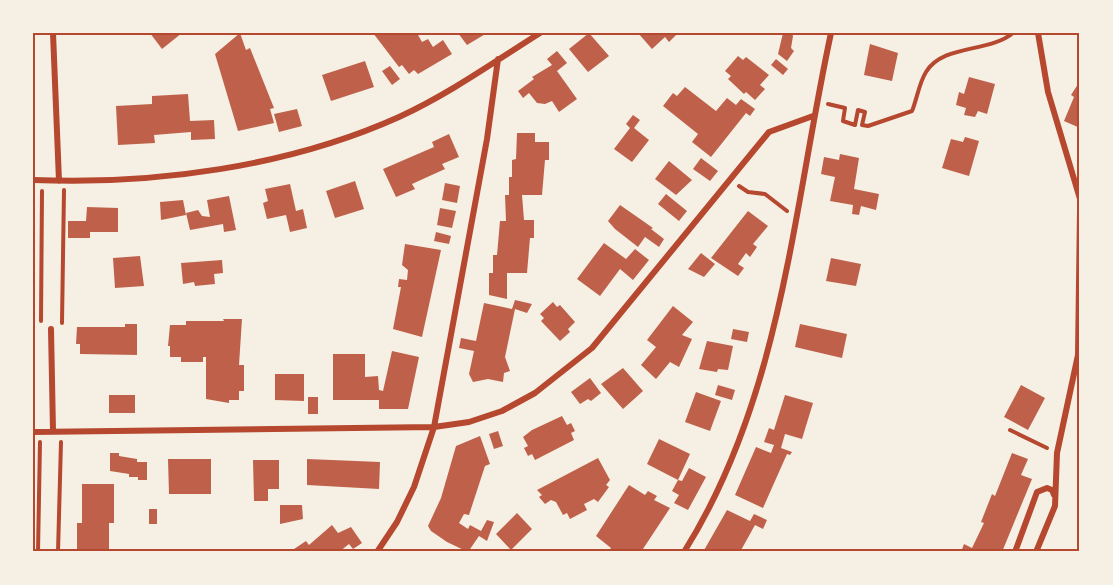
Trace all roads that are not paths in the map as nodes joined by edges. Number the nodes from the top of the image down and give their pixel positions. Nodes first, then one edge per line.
1 (53, 33) edge
2 (540, 33) edge
3 (831, 33) edge
4 (1038, 33) edge
5 (498, 59) junction
6 (813, 116) junction
7 (33, 180) edge
8 (61, 181) junction
9 (1080, 199) edge
10 (1080, 211) edge
11 (51, 329) dead end
12 (434, 427) junction
13 (37, 431) edge
14 (53, 431) junction
15 (1054, 497) junction
16 (377, 552) edge
17 (684, 552) edge
18 (1015, 552) edge
19 (1036, 552) edge

1 - 8 street
2 - 5 street
3 - 6 street
4 - 9 street
5 - 8 street
5 - 12 street
6 - 12 street
6 - 17 street
7 - 8 street
10 - 15 street
11 - 14 street
12 - 14 street
12 - 16 street
13 - 14 street
15 - 18 street
15 - 19 street

